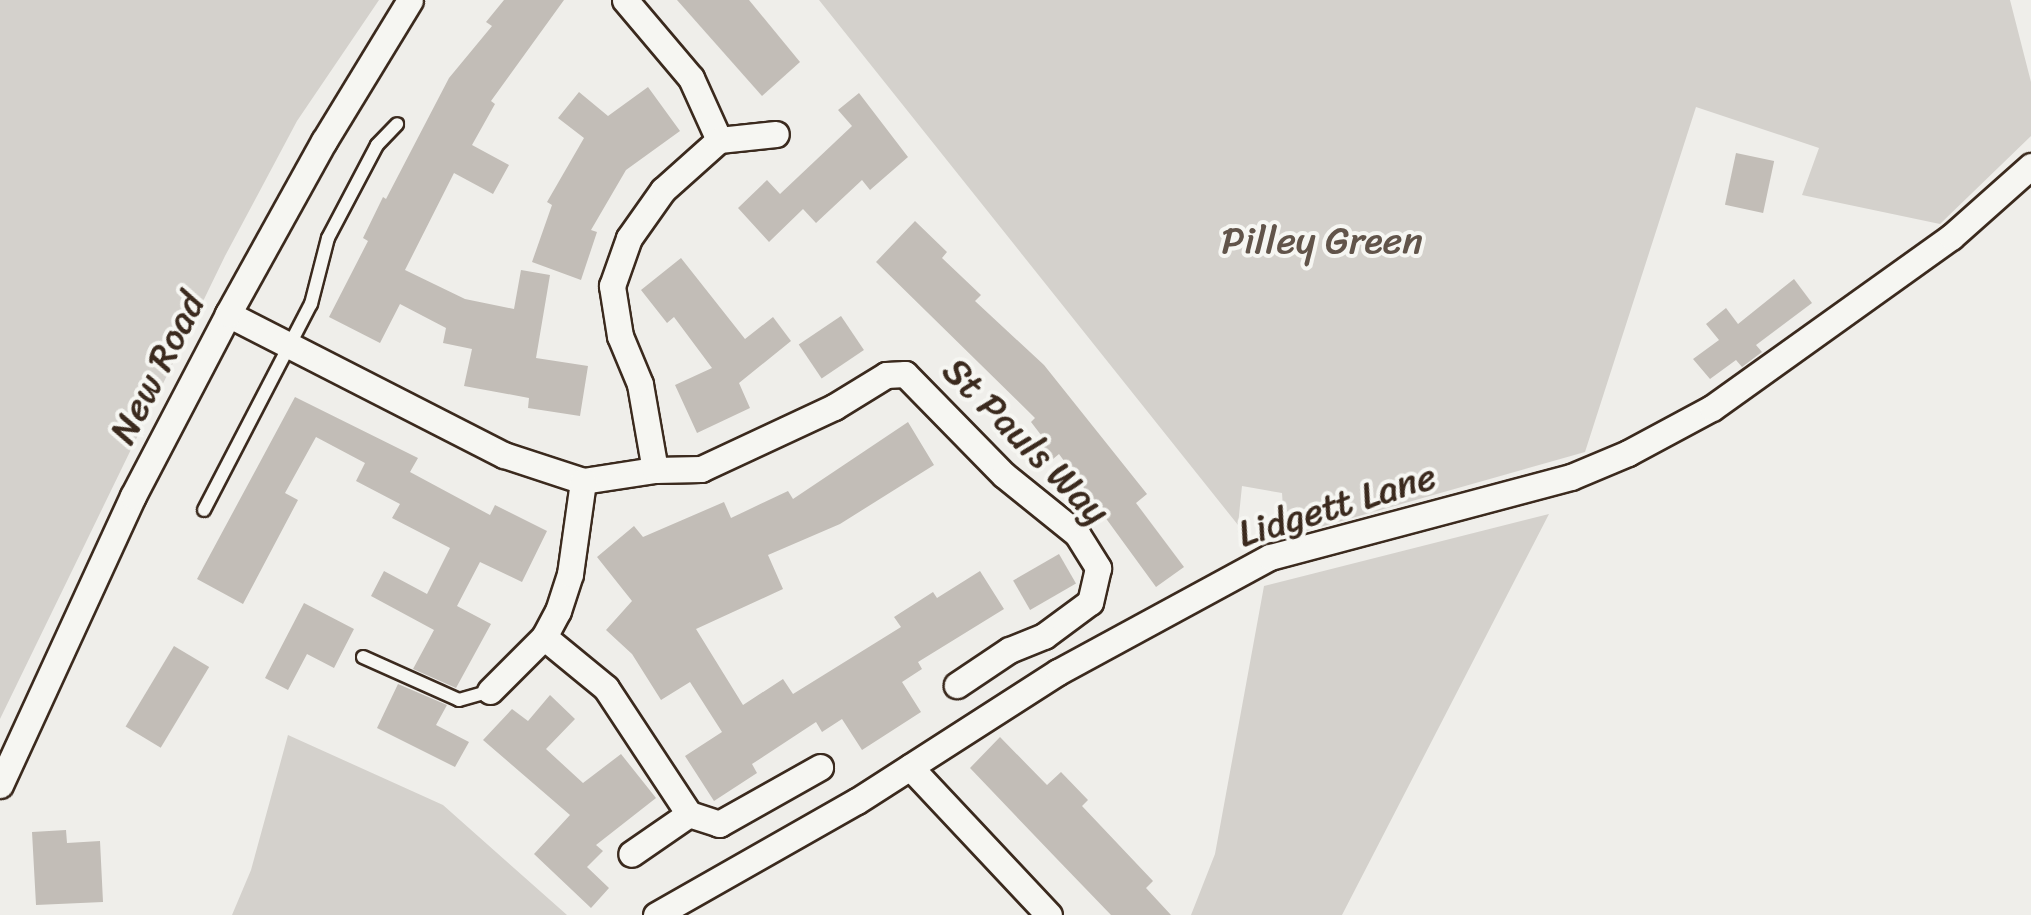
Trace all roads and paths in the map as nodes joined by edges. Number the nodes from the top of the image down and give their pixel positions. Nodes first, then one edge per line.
1 (410, 0) edge
2 (624, 0) edge
3 (398, 124) dead end
4 (776, 134) dead end
5 (719, 140) junction
6 (2031, 166) edge
7 (228, 314) junction
8 (291, 346) junction
9 (655, 470) junction
10 (583, 481) junction
11 (204, 510) dead end
12 (544, 636) junction
13 (363, 657) dead end
14 (957, 685) dead end
15 (490, 692) joint
16 (820, 767) dead end
17 (910, 767) junction
18 (0, 785) edge
19 (689, 814) junction
20 (631, 854) dead end
21 (656, 915) edge
22 (1048, 915) edge

1 - 7 street, New Road
2 - 5 street
3 - 8 lane
4 - 5 street
5 - 9 street
6 - 17 street, Lidgett Lane
7 - 8 street, St Pauls Way
7 - 18 street, New Road
8 - 10 street, St Pauls Way
8 - 11 lane
9 - 10 street, St Pauls Way
9 - 14 street, St Pauls Way
10 - 12 street
12 - 15 street
12 - 19 street
13 - 15 lane
16 - 19 street
17 - 21 street, Lidgett Lane
17 - 22 street
19 - 20 street

